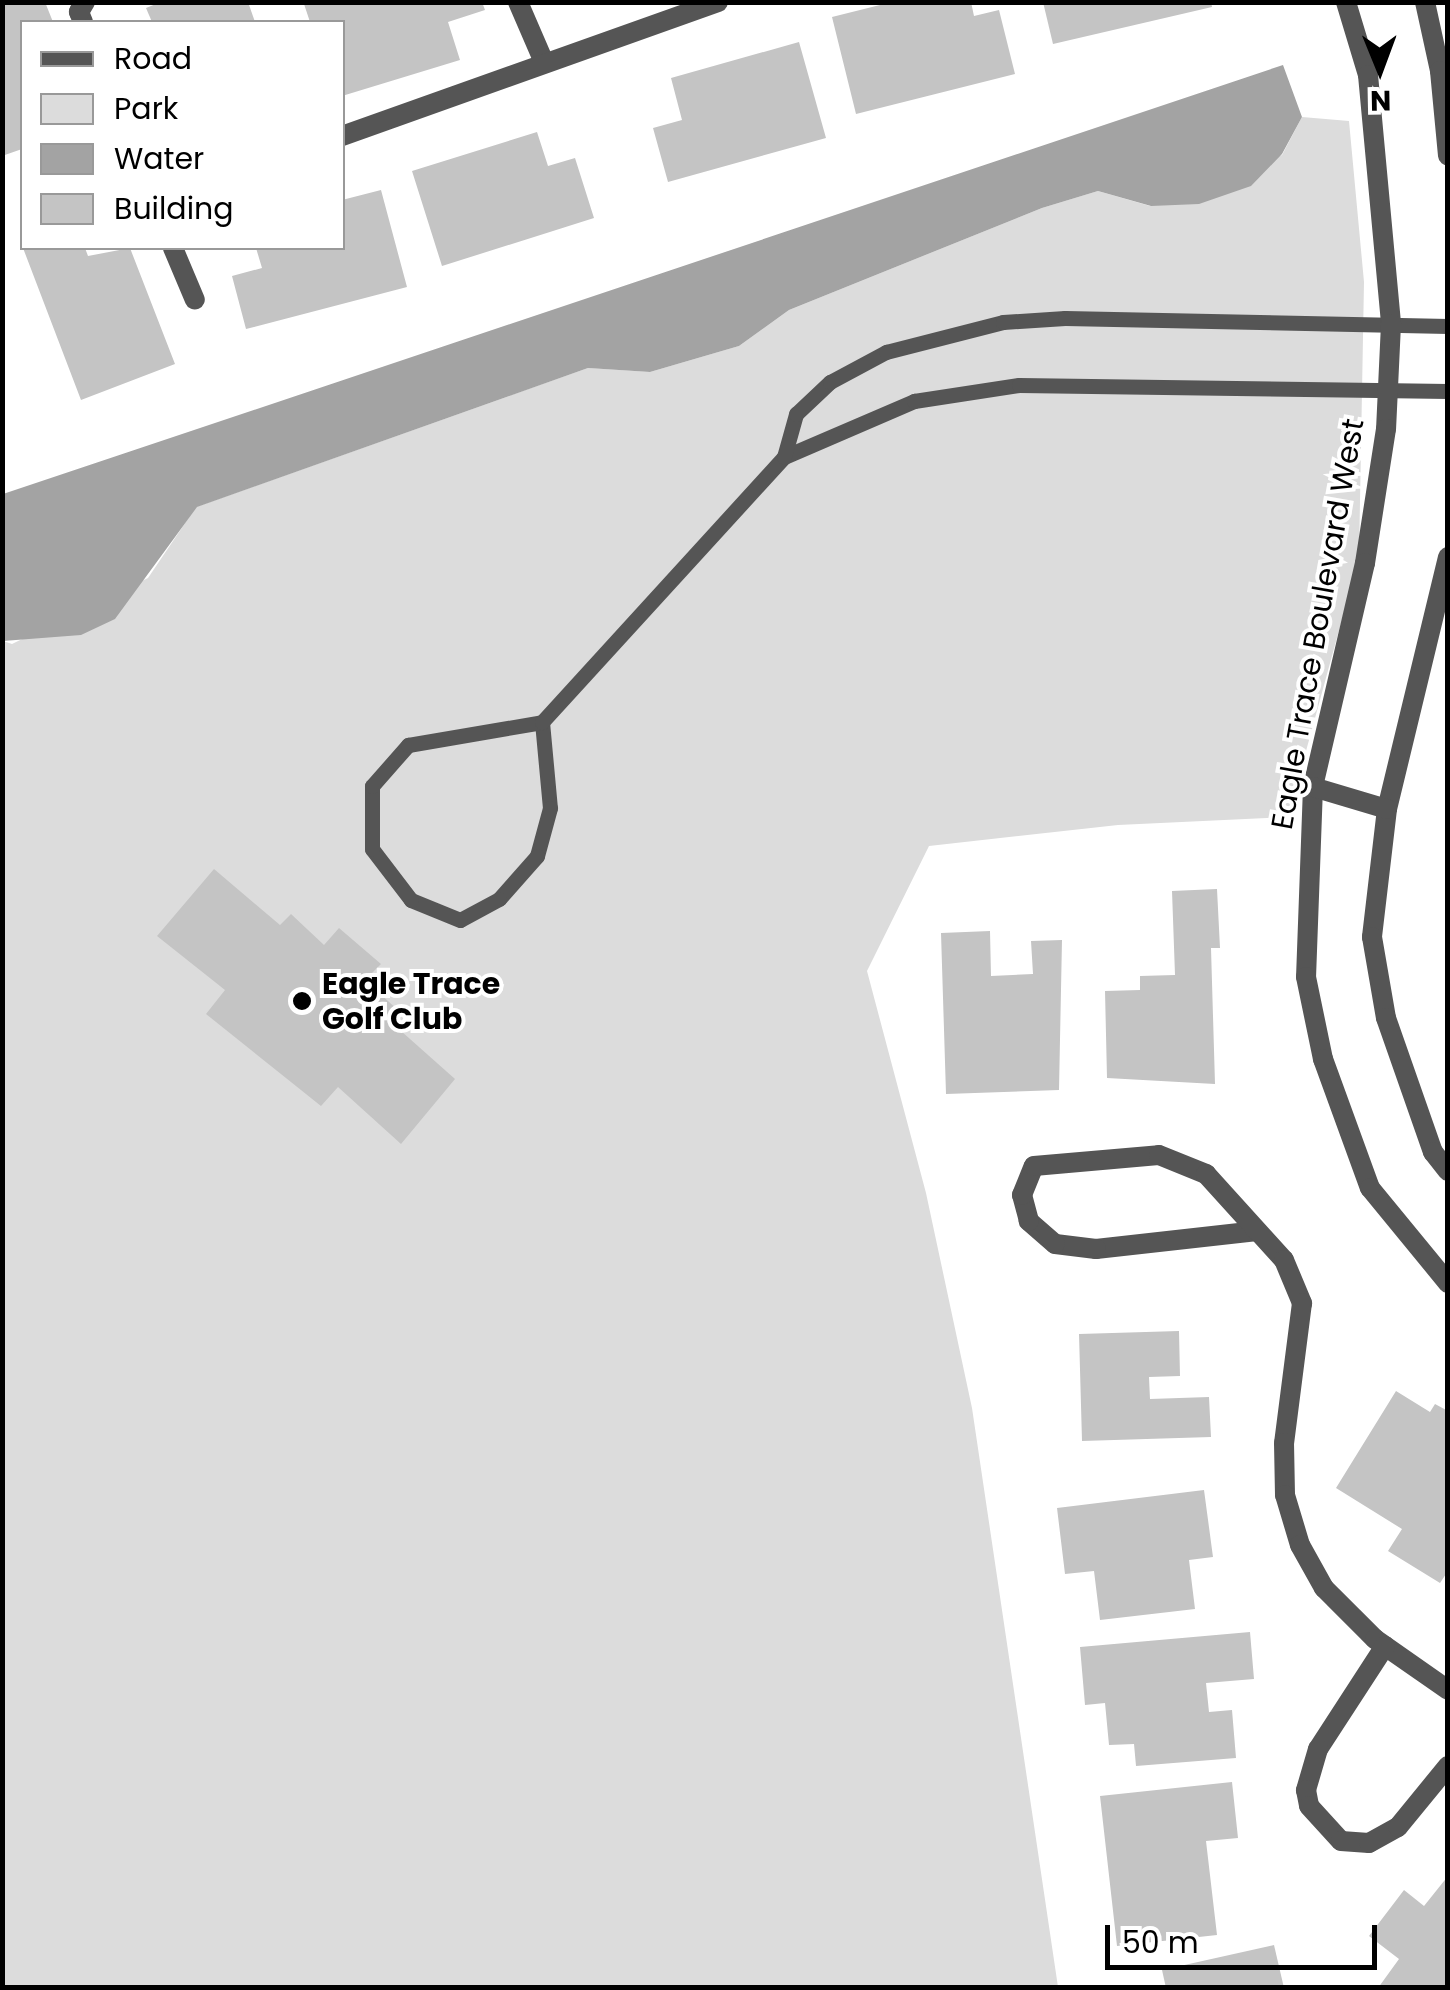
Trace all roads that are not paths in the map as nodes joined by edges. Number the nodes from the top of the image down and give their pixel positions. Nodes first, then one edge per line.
1 (518, 2) edge
2 (718, 2) edge
3 (1346, 2) edge
4 (1425, 2) edge
5 (544, 62) junction
6 (345, 135) edge
7 (1448, 156) edge
8 (174, 250) edge
9 (195, 300) dead end
10 (1391, 324) junction
11 (1448, 326) edge
12 (1387, 389) junction
13 (1448, 391) edge
14 (784, 457) junction
15 (1448, 557) edge
16 (542, 722) junction
17 (1313, 787) junction
18 (1388, 809) junction
19 (1448, 1171) edge
20 (1257, 1231) junction
21 (1448, 1283) edge
22 (1385, 1646) junction
23 (1448, 1690) edge
24 (1448, 1766) edge

1 - 5 street
2 - 5 street
3 - 10 street, Eagle Trace Boulevard West
4 - 7 street
5 - 6 street
8 - 9 street
10 - 11 lane
10 - 12 street, Eagle Trace Boulevard West
10 - 14 lane
12 - 13 lane
12 - 14 lane
12 - 17 street, Eagle Trace Boulevard West
14 - 16 lane
15 - 18 street
16 - 16 lane
17 - 18 street
17 - 21 street, Eagle Trace Boulevard West
18 - 19 street
20 - 20 street
20 - 22 street
22 - 23 street
22 - 24 street

